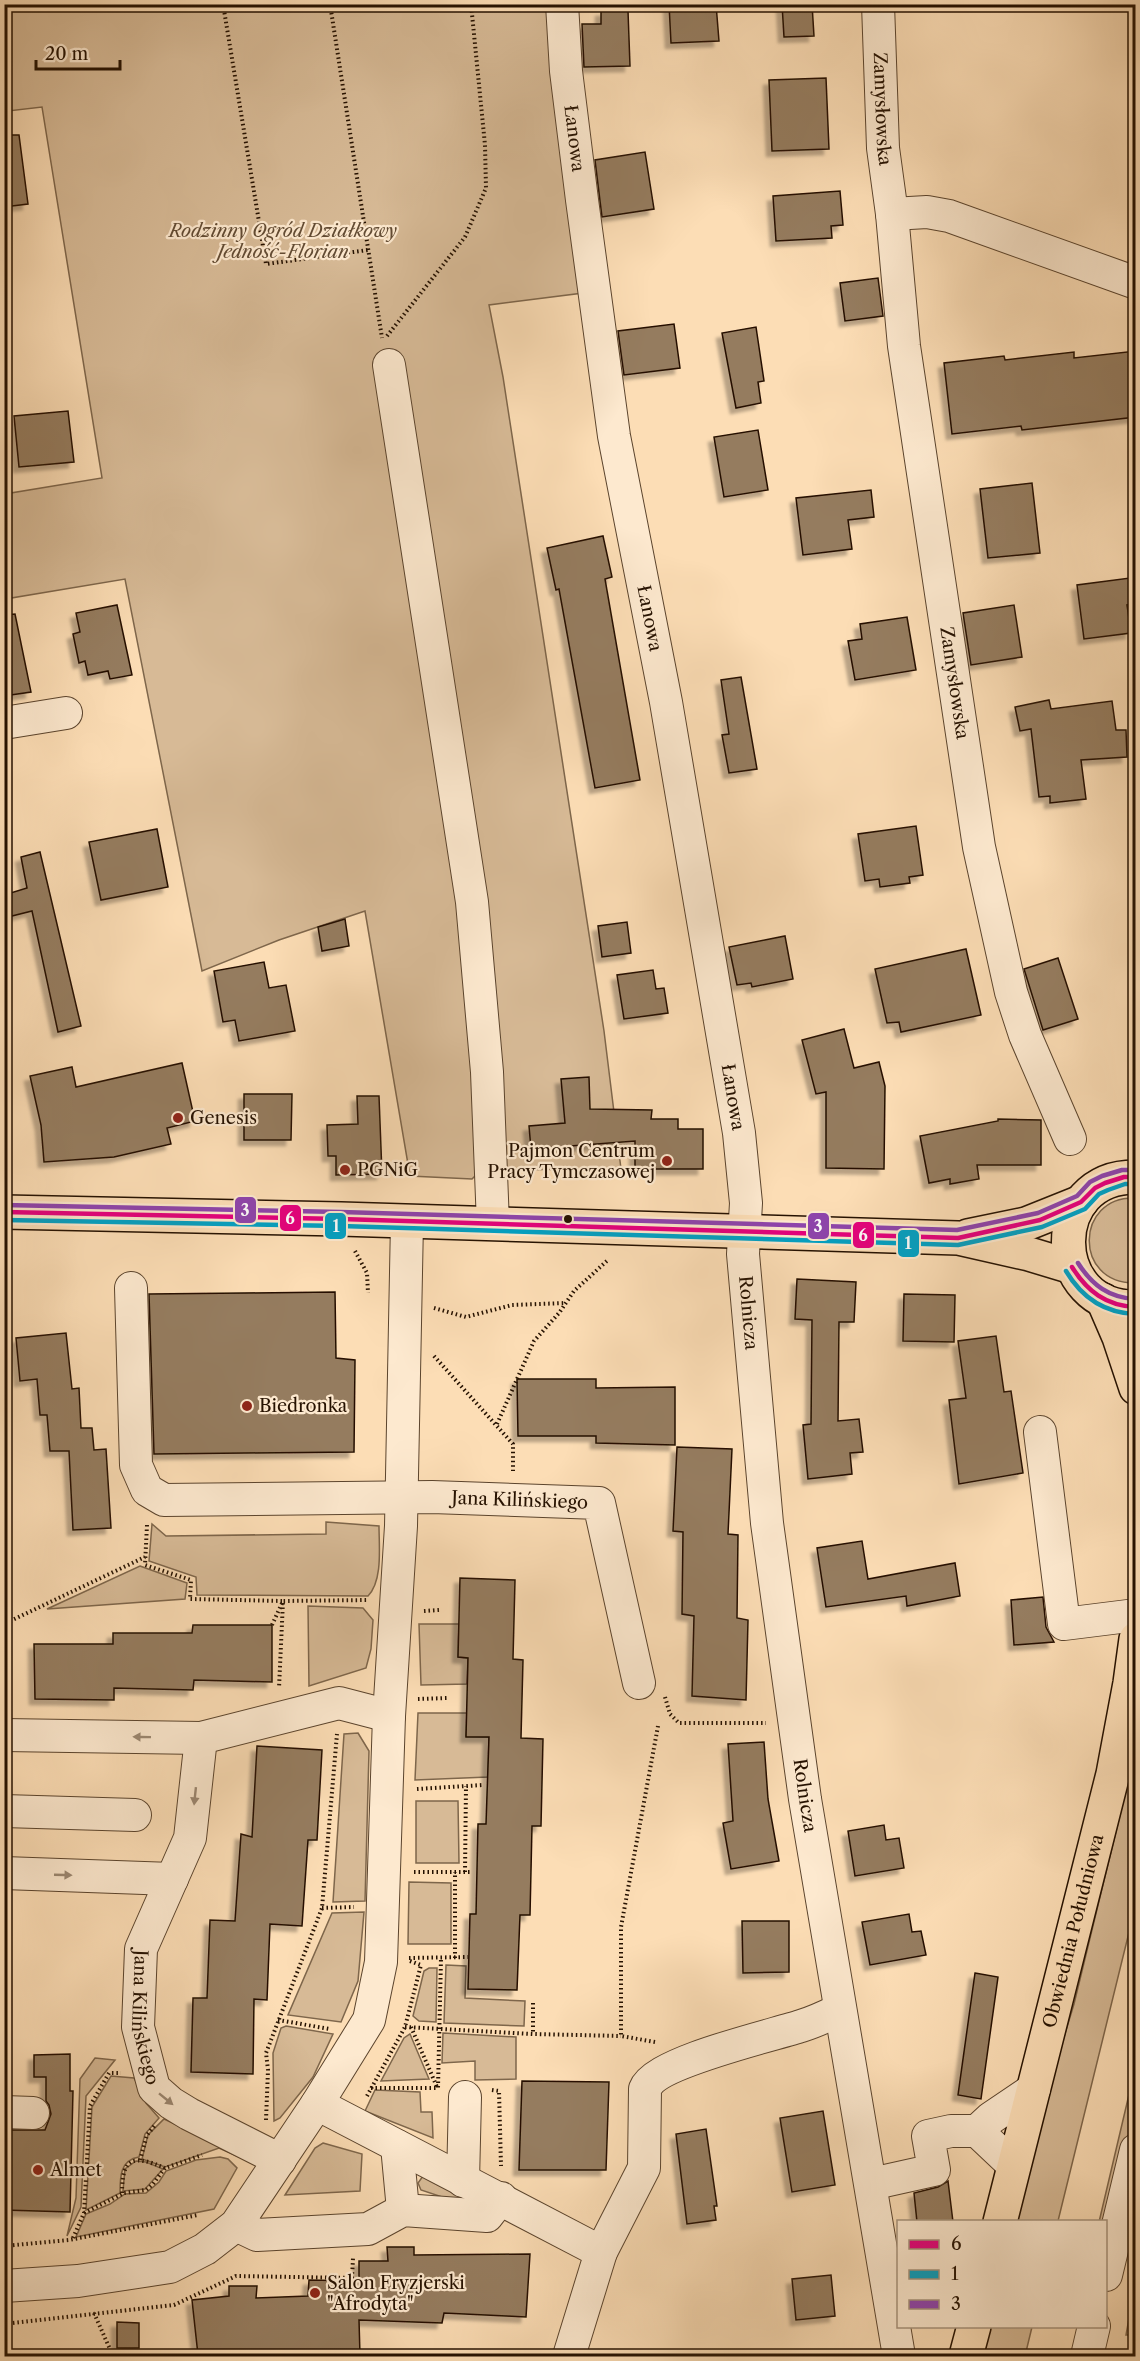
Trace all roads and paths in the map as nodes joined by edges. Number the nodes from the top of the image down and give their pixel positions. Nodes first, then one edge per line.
1 (223, 4) edge
2 (330, 4) edge
3 (471, 4) edge
4 (562, 4) edge
5 (878, 4) edge
6 (892, 214) junction
7 (368, 250) junction
8 (1136, 284) edge
9 (389, 365) dead end
10 (66, 713) dead end
11 (4, 723) edge
12 (1070, 1139) dead end
13 (1136, 1151) edge
14 (1123, 1179) edge
15 (1081, 1202) junction
16 (4, 1212) edge
17 (407, 1222) junction
18 (493, 1224) junction
19 (744, 1231) junction
20 (958, 1238) junction
21 (355, 1251) dead end
22 (617, 1251) dead end
23 (1072, 1267) junction
24 (131, 1288) dead end
25 (368, 1293) dead end
26 (1103, 1300) junction
27 (566, 1303) junction
28 (1136, 1307) edge
29 (433, 1308) dead end
30 (431, 1353) dead end
31 (1136, 1388) edge
32 (488, 1414) dead end
33 (496, 1424) dead end
34 (1040, 1432) dead end
35 (401, 1498) junction
36 (147, 1520) dead end
37 (145, 1557) junction
38 (396, 1599) junction
39 (283, 1601) junction
40 (1136, 1615) edge
41 (6, 1623) dead end
42 (272, 1624) dead end
43 (1136, 1639) edge
44 (639, 1683) dead end
45 (278, 1697) dead end
46 (447, 1698) dead end
47 (399, 1708) junction
48 (338, 1724) dead end
49 (658, 1726) dead end
50 (4, 1735) edge
51 (201, 1738) junction
52 (483, 1785) dead end
53 (466, 1786) junction
54 (415, 1789) dead end
55 (4, 1811) edge
56 (135, 1815) dead end
57 (412, 1872) dead end
58 (455, 1872) junction
59 (465, 1872) junction
60 (471, 1872) dead end
61 (4, 1873) edge
62 (172, 1879) junction
63 (357, 1907) dead end
64 (322, 1908) junction
65 (468, 1957) dead end
66 (399, 1958) dead end
67 (441, 1958) junction
68 (455, 1958) junction
69 (533, 2003) dead end
70 (839, 2010) junction
71 (278, 2020) junction
72 (405, 2027) dead end
73 (411, 2027) junction
74 (332, 2029) dead end
75 (439, 2029) junction
76 (533, 2034) junction
77 (621, 2036) junction
78 (685, 2061) junction
79 (130, 2073) dead end
80 (371, 2088) dead end
81 (1034, 2089) junction
82 (460, 2091) junction
83 (317, 2104) junction
84 (161, 2118) dead end
85 (977, 2131) junction
86 (252, 2146) junction
87 (397, 2146) junction
88 (1136, 2150) edge
89 (209, 2154) dead end
90 (140, 2160) junction
91 (280, 2160) junction
92 (1014, 2166) junction
93 (501, 2167) dead end
94 (165, 2168) junction
95 (463, 2181) junction
96 (871, 2184) junction
97 (122, 2194) junction
98 (501, 2198) junction
99 (403, 2210) junction
100 (84, 2213) junction
101 (206, 2213) dead end
102 (1000, 2220) edge
103 (236, 2225) junction
104 (1125, 2238) edge
105 (73, 2239) junction
106 (4, 2246) edge
107 (354, 2250) dead end
108 (601, 2252) junction
109 (1107, 2273) edge
110 (4, 2286) edge
111 (94, 2313) junction
112 (4, 2324) edge
113 (973, 2328) edge
114 (1094, 2328) edge
115 (113, 2356) edge
116 (569, 2356) edge
117 (899, 2356) edge
118 (966, 2356) edge
119 (1087, 2356) edge

1 - 7 path
2 - 7 path
3 - 7 path
4 - 19 street, Łanowa
5 - 6 street, Zamysłowska
6 - 8 street
6 - 12 street, Zamysłowska
9 - 18 street
10 - 11 street
13 - 14 main road
14 - 15 main road
15 - 20 main road
15 - 23 main road
16 - 17 main road
17 - 18 main road
17 - 35 street
18 - 19 main road
19 - 20 main road
19 - 70 street, Rolnicza
20 - 23 main road
21 - 25 path
22 - 27 path
23 - 26 main road
24 - 35 street
26 - 28 main road
26 - 31 main road
27 - 29 path
27 - 33 path
30 - 32 path
34 - 40 street
35 - 38 street
35 - 44 street, Jana Kilińskiego
36 - 37 path
37 - 39 path
37 - 41 path
38 - 39 path
38 - 47 street
39 - 42 path
39 - 45 path
43 - 81 main road, Obwiednia Południowa
46 - 47 path
47 - 51 street
47 - 83 street
48 - 64 path
49 - 77 path
51 -> 50 street
51 -> 62 street, Jana Kilińskiego
52 - 53 path
53 - 54 path
53 - 59 path
55 - 56 street
57 - 58 path
58 - 59 path
58 - 68 path
59 - 60 path
61 -> 62 street
62 -> 86 street, Jana Kilińskiego
63 - 64 path
64 - 71 path
65 - 68 path
66 - 67 path
67 - 68 path
67 - 75 path
69 - 76 path
70 - 78 street
70 - 96 street, Rolnicza
71 - 74 path
71 - 86 path
72 - 73 path
73 - 75 path
73 - 82 path
75 - 76 path
75 - 82 path
76 - 77 path
77 - 78 path
78 - 108 street
79 - 100 path
80 - 82 path
81 - 85 street
81 - 92 main road, Obwiednia Południowa
82 - 93 path
82 - 95 street
83 - 87 street
83 - 91 street
84 - 90 path
85 - 92 street
85 - 96 street
86 - 91 street, Jana Kilińskiego
87 - 95 street
87 - 99 street
88 - 104 street
89 - 94 path
90 - 94 path
90 - 97 path
91 - 103 street
92 - 102 main road, Obwiednia Południowa
94 - 97 path
95 - 98 street
96 - 117 street, Rolnicza
97 - 100 path
98 - 99 street
98 - 108 street
99 - 103 street
100 - 105 path
101 - 105 path
103 - 110 street
104 - 109 street
105 - 106 path
107 - 111 path
108 - 116 street
111 - 112 path
111 - 115 path
113 - 118 main road
114 - 119 street

